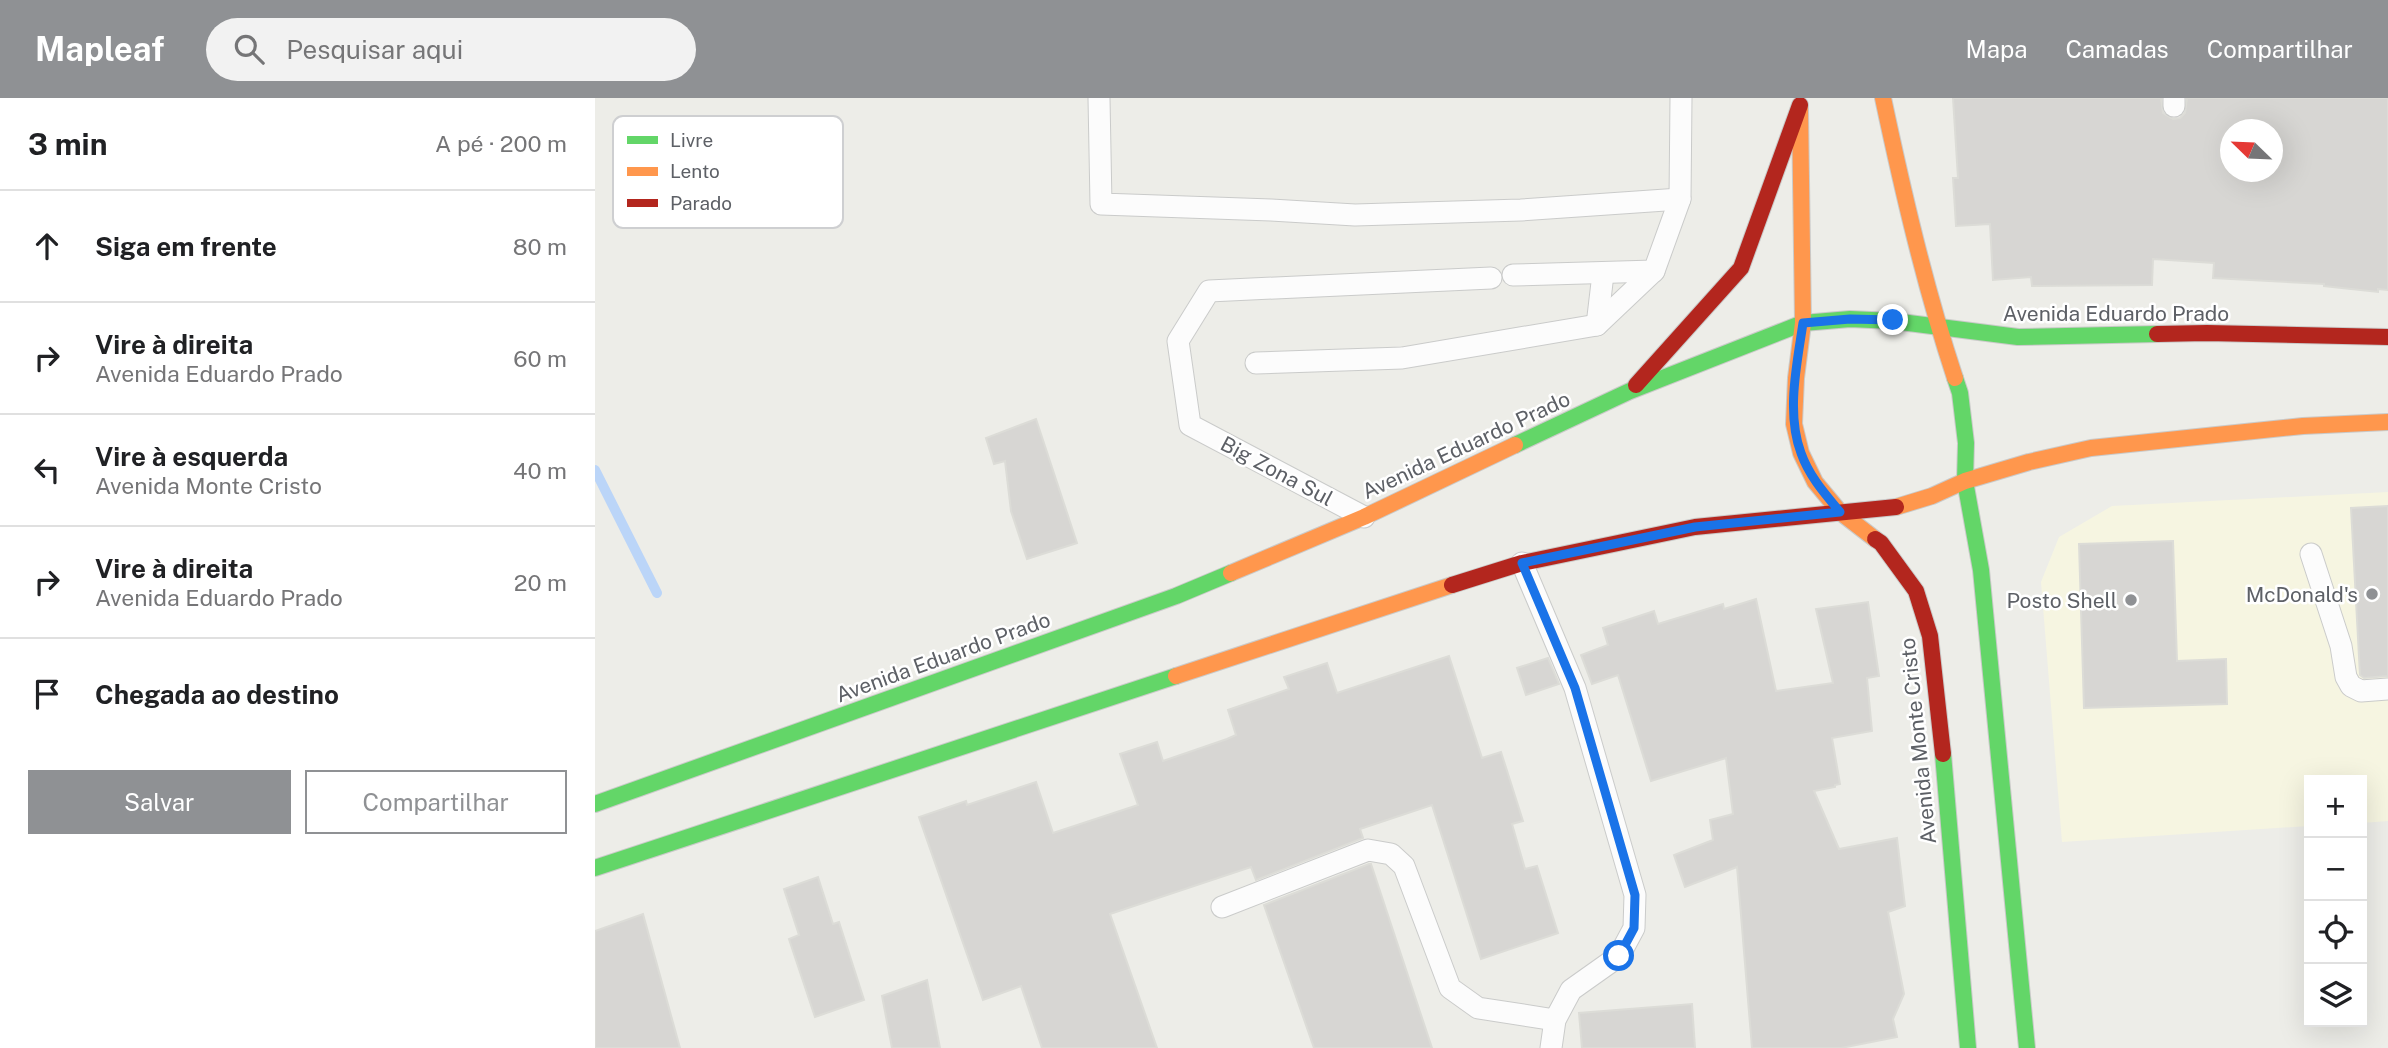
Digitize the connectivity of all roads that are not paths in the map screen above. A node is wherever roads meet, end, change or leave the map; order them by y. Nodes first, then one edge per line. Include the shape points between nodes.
1 (1099, 98) edge
2 (1681, 98) edge
3 (1883, 98) edge
4 (1800, 101) edge
5 (1680, 199) junction
6 (1654, 271) junction
7 (1603, 274) junction
8 (1513, 275) dead end
9 (1491, 278) dead end
10 (1803, 323) junction
11 (1597, 325) junction
12 (1938, 327) junction
13 (2388, 337) edge
14 (1256, 363) dead end
15 (1630, 391) junction
16 (2388, 422) edge
17 (1965, 481) junction
18 (1840, 512) junction
19 (1364, 517) junction
20 (2311, 554) dead end
21 (1522, 563) junction
22 (2388, 689) edge
23 (595, 804) edge
24 (595, 868) edge
25 (1221, 907) dead end
26 (1555, 1020) junction
27 (1551, 1048) edge
28 (1968, 1048) edge
29 (2027, 1048) edge

1 - 5 lane via 1101,204 1355,215 1533,210
2 - 5 lane
3 - 12 main road
4 - 10 main road, Avenida Monte Cristo
4 - 15 main road via 1741,268
5 - 6 lane
6 - 7 lane
6 - 11 lane
7 - 8 lane
7 - 11 lane
9 - 19 lane, Big Zona Sul via 1209,291 1178,341 1190,425
10 - 12 main road, Avenida Eduardo Prado via 1893,320
10 - 15 main road, Avenida Eduardo Prado
10 - 18 main road, Avenida Monte Cristo via 1794,424 1805,463
11 - 14 lane via 1402,358
12 - 13 main road, Avenida Eduardo Prado via 2018,337
12 - 17 main road via 1960,393
15 - 19 main road, Avenida Eduardo Prado
16 - 17 main road via 2091,448
17 - 18 main road via 1889,509
17 - 29 main road via 1981,570
18 - 21 main road via 1695,527
18 - 28 main road, Avenida Monte Cristo via 1881,543 1916,591 1930,636
19 - 23 main road, Avenida Eduardo Prado via 1176,596
20 - 22 lane via 2351,686 2361,691
21 - 24 main road
21 - 26 lane via 1575,688 1635,895 1634,928 1619,956 1571,990
25 - 26 lane via 1368,849 1391,854 1405,866 1450,988 1478,1008
26 - 27 lane

